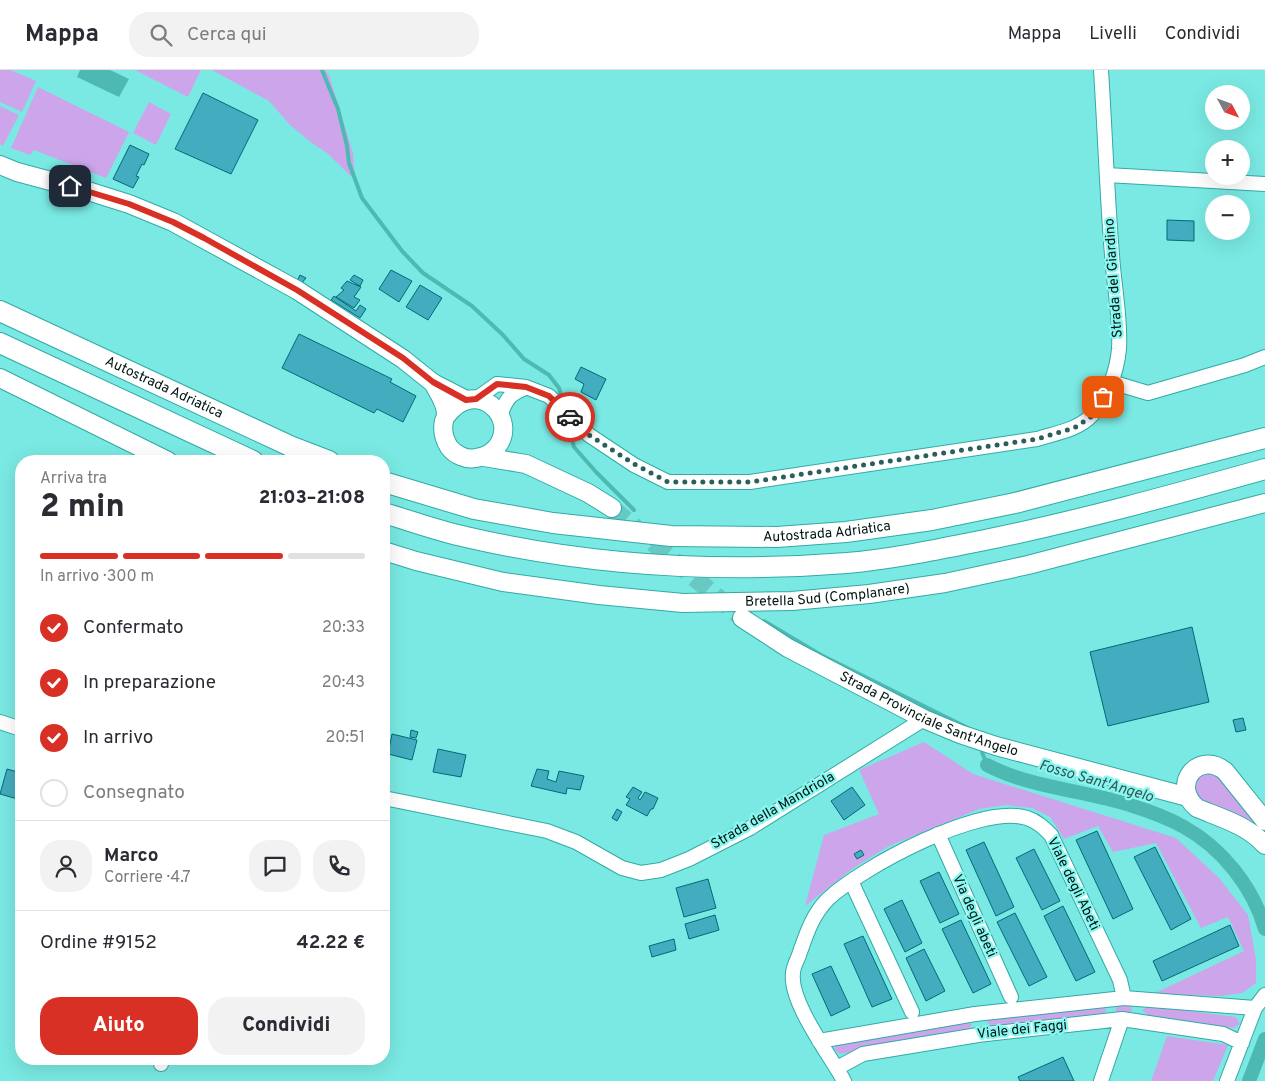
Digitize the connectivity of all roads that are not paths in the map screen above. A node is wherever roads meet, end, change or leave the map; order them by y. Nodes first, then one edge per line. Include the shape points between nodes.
1 (1101, 70) edge
2 (0, 165) edge
3 (1107, 175) junction
4 (1265, 184) edge
5 (0, 311) edge
6 (0, 343) edge
7 (1265, 357) edge
8 (0, 378) edge
9 (433, 382) junction
10 (1111, 382) junction
11 (526, 387) junction
12 (471, 399) junction
13 (446, 415) junction
14 (500, 415) junction
15 (502, 435) junction
16 (1265, 438) edge
17 (156, 455) edge
18 (240, 455) edge
19 (313, 455) edge
20 (484, 457) junction
21 (526, 464) junction
22 (1265, 470) edge
23 (390, 484) edge
24 (1265, 503) edge
25 (612, 508) tunnel mouth
26 (390, 515) edge
27 (390, 553) edge
28 (742, 618) tunnel mouth
29 (924, 719) junction
30 (0, 722) edge
31 (15, 727) edge
32 (1188, 778) junction
33 (1159, 789) junction
34 (1188, 797) junction
35 (390, 799) edge
36 (1265, 820) edge
37 (938, 834) junction
38 (1265, 845) edge
39 (851, 881) junction
40 (1265, 995) edge
41 (1011, 997) dead end
42 (1124, 998) junction
43 (1255, 1008) junction
44 (912, 1012) dead end
45 (1122, 1019) junction
46 (819, 1042) junction
47 (1242, 1043) junction
48 (837, 1068) junction
49 (844, 1081) edge
50 (1101, 1081) edge
51 (1228, 1081) edge

1 - 3 street, Strada del Giardino
2 - 9 main road via 129,204 173,222 297,290 403,358
3 - 4 street
3 - 10 street, Strada del Giardino via 1113,270 1119,308 1119,350
5 - 19 highway, Autostrada Adriatica
6 - 18 highway
7 - 10 street via 1148,393
8 - 17 main road
9 - 12 main road
9 - 13 main road via 442,398
10 - 11 street, Strada del Giardino via 1092,416 1074,428 1037,439 750,482 668,482 589,435 549,396
11 - 12 street, Strada del Giardino via 497,384
11 - 14 street via 513,393
12 - 13 main road via 458,402
12 - 14 main road via 486,402
13 - 20 main road via 443,432 450,448 466,458
14 - 15 main road
15 - 20 main road via 499,444
15 - 21 main road
16 - 23 highway, Autostrada Adriatica via 1025,501 932,520 846,532 777,537 671,536 553,523 474,509
20 - 21 main road
21 - 25 main road
22 - 26 highway via 1168,497 938,550 849,562 749,568 654,566 546,553 464,537
24 - 27 main road, Bretella Sud (Complanare) via 1028,565 945,583 792,601 683,603 599,596 503,582
28 - 29 main road, Strada Provinciale Sant'Angelo via 788,648
29 - 33 main road, Strada Provinciale Sant'Angelo via 996,746
29 - 35 street, Strada della Mandriola via 750,828 661,870 640,873 622,868 576,842 548,831
30 - 31 street
32 - 33 main road
32 - 34 main road
32 - 36 main road via 1191,772 1202,766 1220,767
33 - 34 main road, Strada Provinciale Sant'Angelo
34 - 38 main road via 1197,808 1242,826
37 - 39 street, Viale degli Abeti
37 - 41 street, Via degli abeti
37 - 42 street, Viale degli Abeti via 1008,815 1026,817 1040,824 1055,844 1120,980
39 - 44 street
39 - 46 street via 818,911 792,973 793,991
40 - 43 street
42 - 43 street, Viale dei Faggi
42 - 45 street via 1116,1005 1116,1013
42 - 46 street, Viale dei Faggi via 975,1014
43 - 47 street
45 - 47 street, Viale dei Faggi via 1223,1034
45 - 48 street, Viale dei Faggi via 978,1035 863,1054
45 - 50 street
46 - 48 street
47 - 51 street
48 - 49 street

